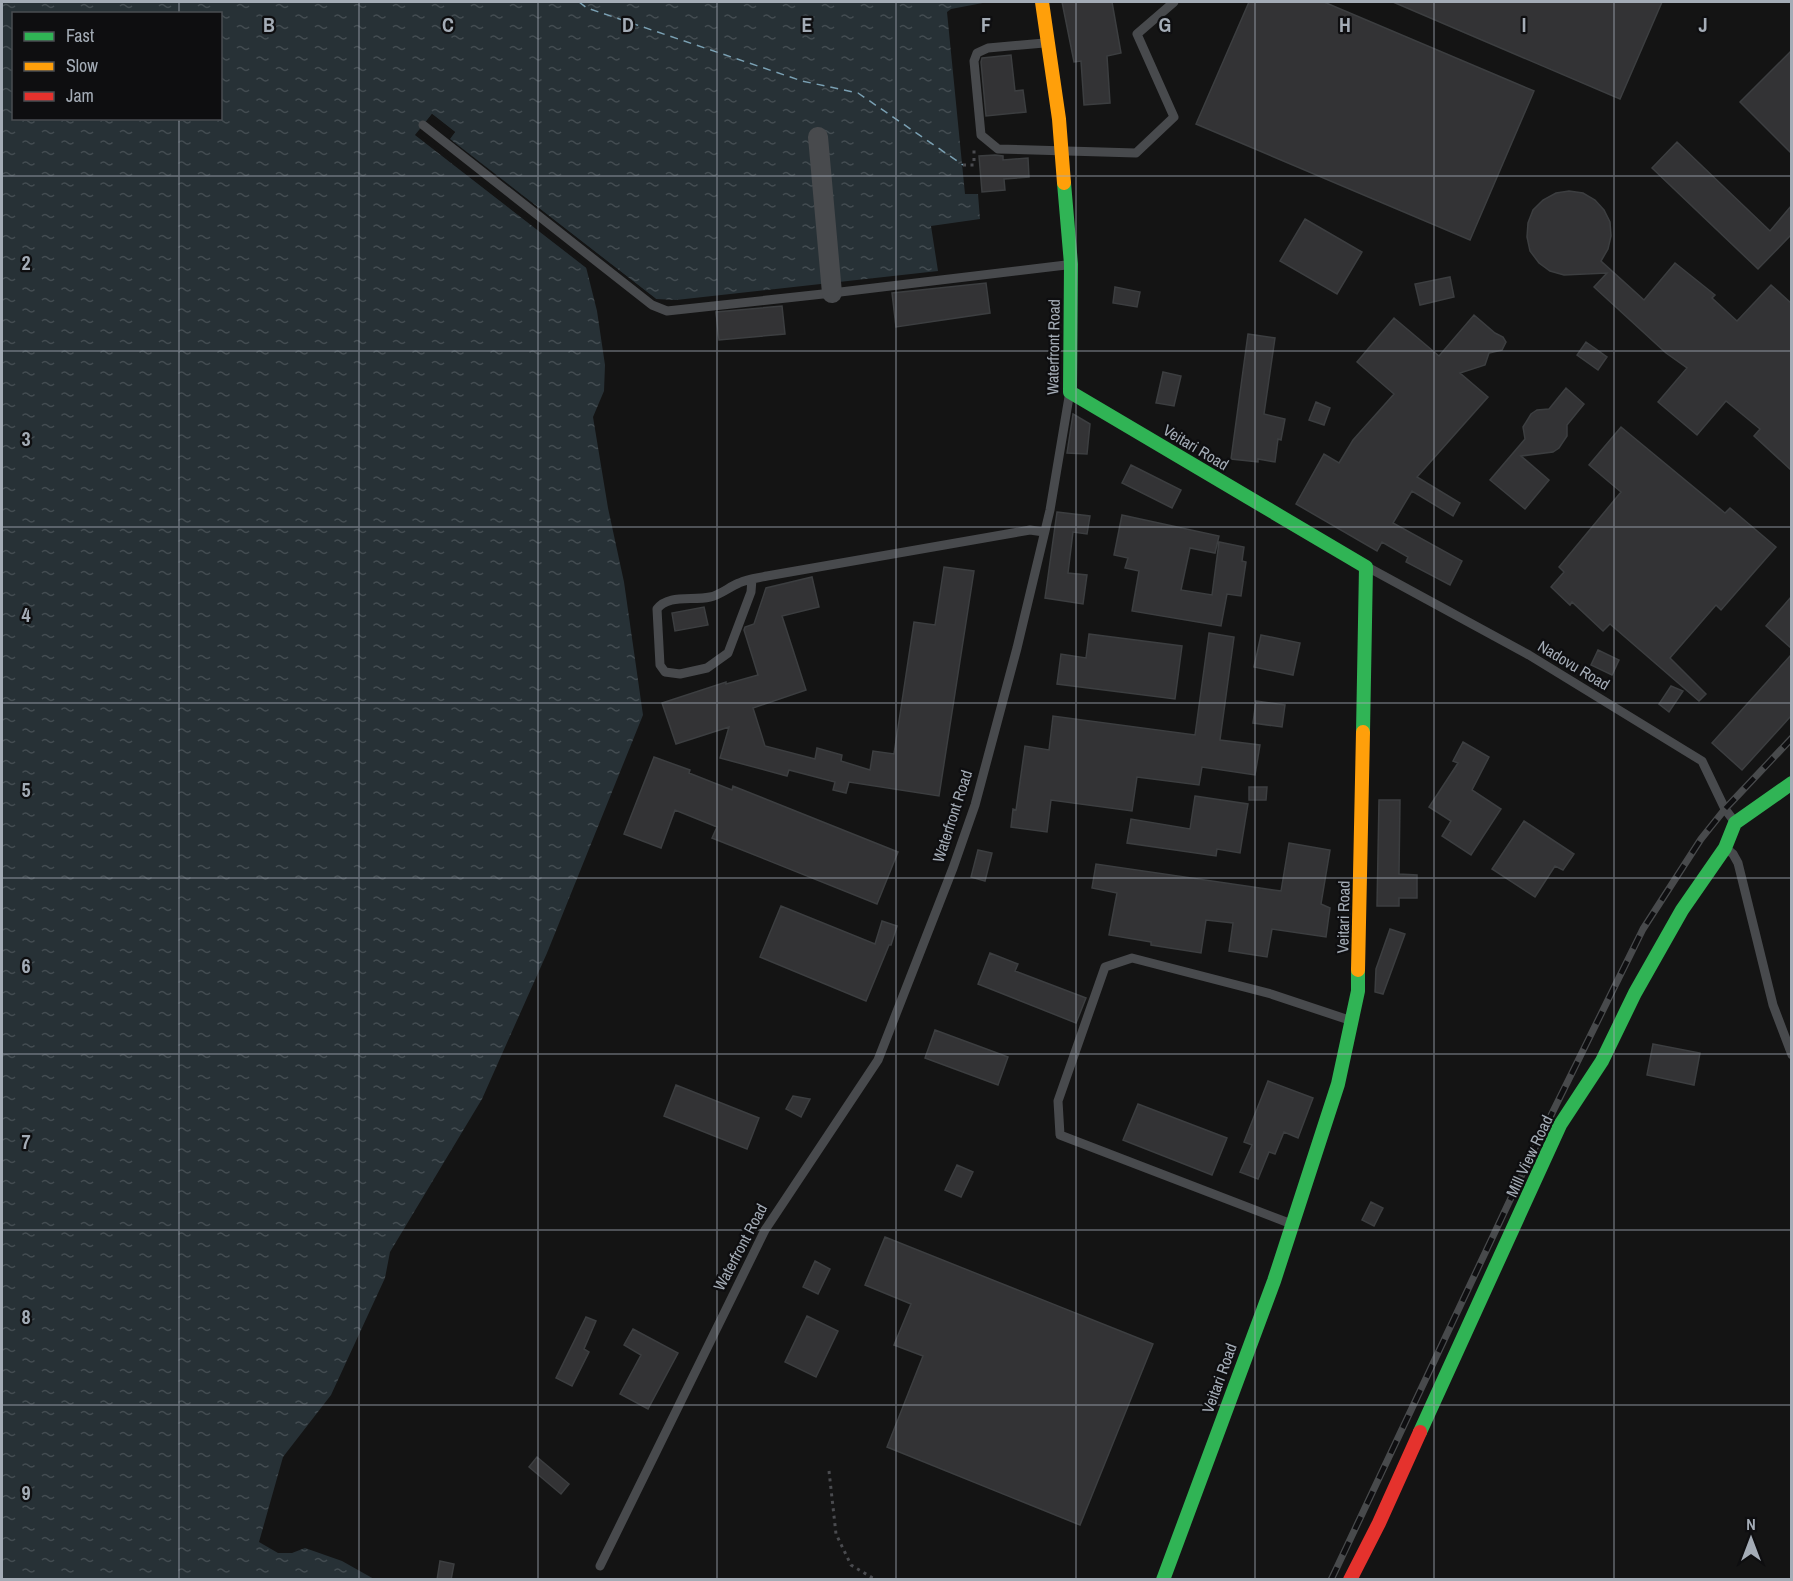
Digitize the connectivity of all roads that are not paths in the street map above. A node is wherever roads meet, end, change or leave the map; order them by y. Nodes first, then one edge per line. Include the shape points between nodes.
1 (1042, 2) edge
2 (1174, 2) edge
3 (1048, 43) junction
4 (423, 125) dead end
5 (818, 137) dead end
6 (1062, 150) junction
7 (1071, 264) junction
8 (832, 293) junction
9 (1070, 392) junction
10 (1044, 532) junction
11 (1366, 567) junction
12 (752, 579) junction
13 (1791, 783) edge
14 (1735, 823) junction
15 (1725, 848) junction
16 (1352, 1021) junction
17 (1791, 1055) edge
18 (1292, 1224) junction
19 (600, 1566) dead end
20 (1162, 1580) edge
21 (1350, 1580) edge

1 - 3 main road, Waterfront Road
2 - 6 lane via 1137,34 1174,117 1136,153
3 - 6 main road, Waterfront Road
3 - 6 lane via 988,48 976,53 981,135 998,149
4 - 8 lane via 659,309
5 - 8 street
6 - 7 main road, Waterfront Road
7 - 8 lane
7 - 9 main road, Waterfront Road
9 - 10 lane, Waterfront Road
9 - 11 main road, Veitari Road
10 - 12 lane via 1030,530 973,539
10 - 19 lane, Waterfront Road via 975,805 878,1060 765,1230
11 - 14 lane, Nadovu Road via 1528,655 1702,761
11 - 16 main road, Veitari Road via 1358,991
12 - 12 lane via 751,592 728,653 707,668 680,674 665,672 660,664 657,609 662,603 712,597
13 - 14 main road
14 - 15 main road, Mill View Road
15 - 17 lane via 1738,863 1773,1005
15 - 21 main road, Mill View Road via 1682,910 1602,1061 1560,1125
16 - 18 main road, Veitari Road via 1338,1084
16 - 18 lane via 1271,994 1132,958 1106,967 1058,1101 1060,1135
18 - 20 main road, Veitari Road

